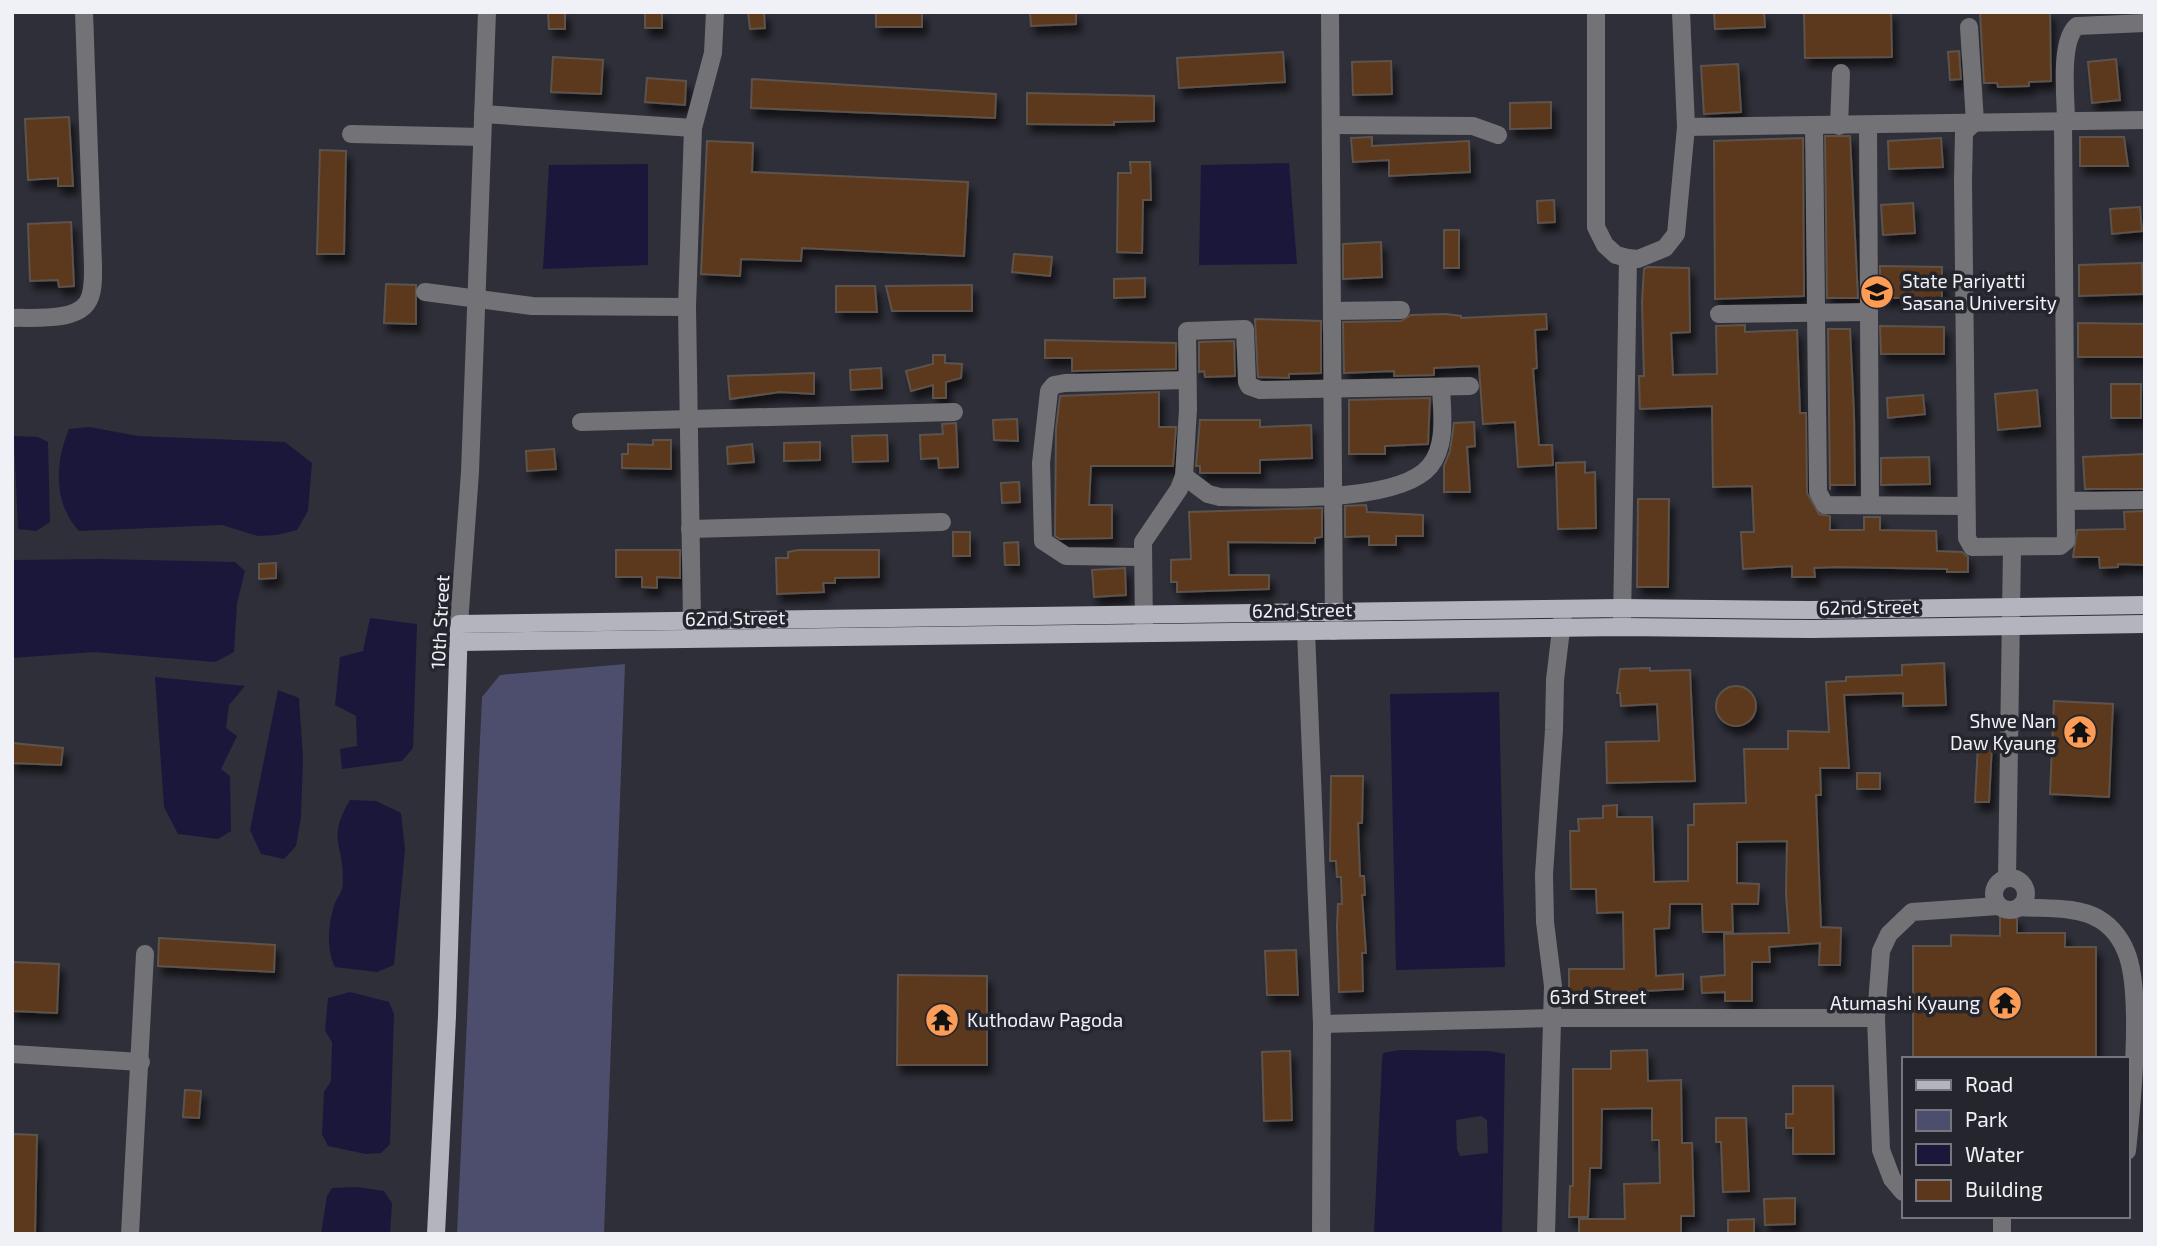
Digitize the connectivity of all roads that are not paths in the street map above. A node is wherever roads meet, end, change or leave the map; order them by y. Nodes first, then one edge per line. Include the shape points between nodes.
1 (84, 12) edge
2 (487, 12) edge
3 (715, 12) edge
4 (1331, 12) edge
5 (1596, 12) edge
6 (1681, 12) edge
7 (2145, 23) edge
8 (1969, 27) dead end
9 (1841, 73) dead end
10 (483, 114) junction
11 (2064, 120) junction
12 (2145, 120) edge
13 (1975, 122) junction
14 (1332, 125) junction
15 (1814, 126) junction
16 (1839, 126) junction
17 (1868, 126) junction
18 (1686, 127) junction
19 (693, 128) junction
20 (351, 134) dead end
21 (1498, 135) dead end
22 (482, 137) junction
23 (1628, 258) junction
24 (425, 292) dead end
25 (477, 300) junction
26 (687, 307) junction
27 (1401, 310) dead end
28 (1332, 312) junction
29 (1818, 313) junction
30 (1869, 313) junction
31 (1719, 314) dead end
32 (12, 318) edge
33 (1187, 380) junction
34 (1470, 386) dead end
35 (1441, 387) junction
36 (1331, 389) junction
37 (954, 412) dead end
38 (689, 421) junction
39 (581, 422) dead end
40 (1184, 476) junction
41 (1332, 497) junction
42 (2145, 500) edge
43 (2066, 501) junction
44 (1870, 505) junction
45 (1966, 506) junction
46 (942, 522) dead end
47 (691, 529) junction
48 (2012, 548) junction
49 (1141, 556) junction
50 (2145, 605) edge
51 (2012, 606) junction
52 (1622, 608) junction
53 (1563, 610) junction
54 (1334, 612) junction
55 (1143, 614) junction
56 (948, 619) junction
57 (614, 621) junction
58 (692, 621) junction
59 (459, 624) junction
60 (2145, 624) edge
61 (2011, 625) junction
62 (1622, 627) junction
63 (1563, 628) junction
64 (1306, 631) junction
65 (1334, 631) junction
66 (1144, 633) junction
67 (948, 638) junction
68 (614, 640) junction
69 (459, 642) junction
70 (2007, 878) junction
71 (1998, 906) junction
72 (2020, 907) junction
73 (145, 954) dead end
74 (1553, 1018) junction
75 (1876, 1018) junction
76 (1322, 1024) junction
77 (2139, 1028) edge
78 (12, 1054) edge
79 (141, 1062) junction
80 (2129, 1130) edge
81 (1902, 1191) edge
82 (130, 1234) edge
83 (436, 1234) edge
84 (1321, 1234) edge
85 (1546, 1234) edge

1 - 32 street via 91,294 80,310 71,313
2 - 10 street, 10th Street
3 - 19 street via 713,53
4 - 14 street
5 - 23 street via 1596,227 1605,246
6 - 18 street
7 - 11 street via 2077,26 2072,30 2066,50
8 - 13 street
9 - 16 street
10 - 19 street
10 - 22 street, 10th Street
11 - 12 street
11 - 13 street
11 - 43 street
13 - 17 street
13 - 45 street via 1964,132 1963,158
14 - 21 street via 1473,126
14 - 28 street
15 - 16 street
15 - 18 street
15 - 29 street
16 - 17 street
17 - 30 street
18 - 23 street via 1676,234 1665,248 1638,259
19 - 26 street
20 - 22 street
22 - 25 street, 10th Street
23 - 52 street
24 - 25 street
25 - 26 street via 532,306
25 - 59 street, 10th Street
26 - 38 street
27 - 28 street
28 - 36 street
29 - 30 street
29 - 31 street
29 - 44 street via 1819,497 1825,505
30 - 44 street
33 - 36 street via 1187,331 1242,329 1246,330 1249,386 1260,390
33 - 40 street
33 - 49 street via 1065,383 1049,391 1041,463 1044,541 1066,556
34 - 35 street
35 - 36 street
35 - 41 street via 1440,445 1430,466 1418,476 1377,490
36 - 41 street
37 - 38 street
38 - 39 street
38 - 47 street
40 - 41 street via 1220,497
40 - 49 street via 1148,532
41 - 54 street
42 - 43 street
43 - 48 street via 2064,544
44 - 45 street
45 - 48 street via 1969,545
46 - 47 street
47 - 58 street
48 - 51 street
49 - 55 street
50 - 51 main road, 62nd Street
51 - 52 main road, 62nd Street
51 - 61 street
52 - 53 main road, 62nd Street
52 - 62 street
53 - 54 main road, 62nd Street
53 - 63 street
54 - 55 main road, 62nd Street
54 - 65 street
55 - 56 main road, 62nd Street
55 - 66 street
56 - 58 main road, 62nd Street
56 - 67 main road
57 - 58 main road, 62nd Street
57 - 59 main road, 62nd Street
57 - 68 main road
59 - 69 main road, 10th Street
60 - 61 main road, 62nd Street
61 - 62 main road, 62nd Street
61 - 70 street
62 - 63 main road, 62nd Street
63 - 65 main road, 62nd Street
63 - 74 street via 1555,680 1544,874
64 - 65 main road, 62nd Street
64 - 66 main road, 62nd Street
64 - 76 street
66 - 67 main road, 62nd Street
67 - 68 main road, 62nd Street
68 - 69 main road, 62nd Street
69 - 83 main road, 10th Street
70 - 71 street via 1995,887
70 - 72 street via 2015,878 2025,889
71 - 72 street
71 - 75 street via 1912,912 1899,922 1881,951
72 - 77 street via 2090,914 2112,929 2128,957
73 - 79 street
74 - 75 street, 63rd Street
74 - 76 street, 63rd Street
74 - 85 street
75 - 81 street via 1881,1150
76 - 84 street
77 - 80 street
78 - 79 street
79 - 82 street

